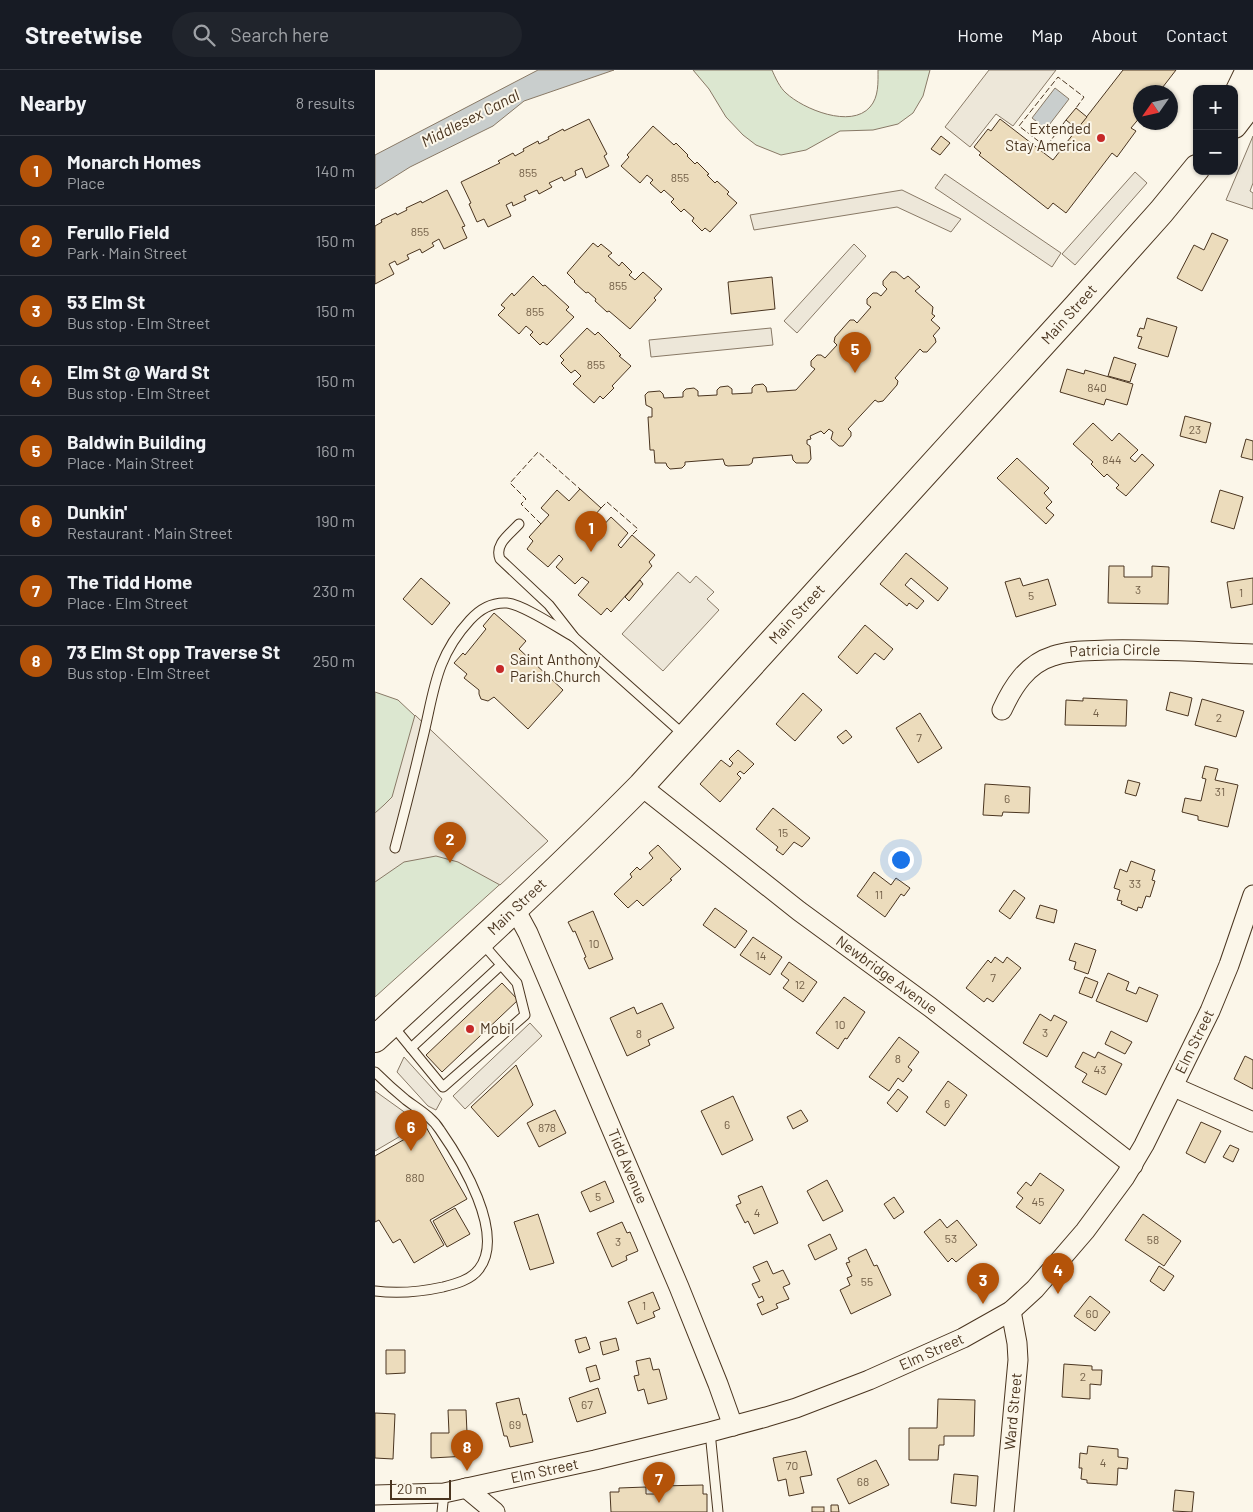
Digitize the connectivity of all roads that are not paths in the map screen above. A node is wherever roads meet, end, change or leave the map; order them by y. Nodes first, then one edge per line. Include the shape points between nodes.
1 (1249, 70) edge
2 (1238, 93) edge
3 (1253, 100) edge
4 (1238, 120) edge
5 (1193, 173) edge
6 (519, 524) dead end
7 (574, 637) junction
8 (1253, 654) edge
9 (1003, 710) dead end
10 (687, 736) junction
11 (641, 786) junction
12 (395, 848) dead end
13 (1253, 895) edge
14 (515, 909) junction
15 (480, 942) junction
16 (501, 965) junction
17 (383, 1031) edge
18 (411, 1048) junction
19 (375, 1072) edge
20 (1174, 1087) junction
21 (1253, 1122) edge
22 (1133, 1165) junction
23 (375, 1291) edge
24 (1011, 1311) junction
25 (733, 1426) junction
26 (710, 1432) junction
27 (467, 1488) junction
28 (444, 1493) junction
29 (375, 1495) edge
30 (442, 1512) edge
31 (495, 1512) edge
32 (718, 1512) edge
33 (1004, 1512) edge

1 - 2 main road
3 - 4 main road
5 - 10 main road, Main Street via 1077,306
6 - 7 lane via 500,545 499,557 549,606
7 - 10 lane
7 - 12 lane via 509,603 483,609 458,634 445,654 432,690 426,727
8 - 9 street, Patricia Circle via 1123,650 1063,653 1027,672 1011,692
10 - 11 main road, Main Street
11 - 14 main road, Main Street
11 - 22 street, Newbridge Avenue
13 - 20 street, Elm Street via 1210,1011
14 - 15 main road, Main Street
14 - 25 street, Tidd Avenue via 622,1150
15 - 16 lane
15 - 17 main road, Main Street
16 - 18 lane
16 - 18 lane via 517,983 525,1015 443,1087
17 - 18 lane
19 - 23 lane via 440,1129 483,1209 487,1242 482,1264 465,1280 417,1292
20 - 21 street
20 - 22 street, Elm Street
22 - 24 street, Elm Street via 1069,1251
24 - 25 street, Elm Street via 963,1338 869,1380 797,1408
24 - 33 street, Ward Street via 1018,1360
25 - 26 street, Elm Street
26 - 27 street, Elm Street
26 - 32 lane
27 - 28 street, Elm Street
27 - 31 street
28 - 29 street, Elm Street
28 - 30 lane

